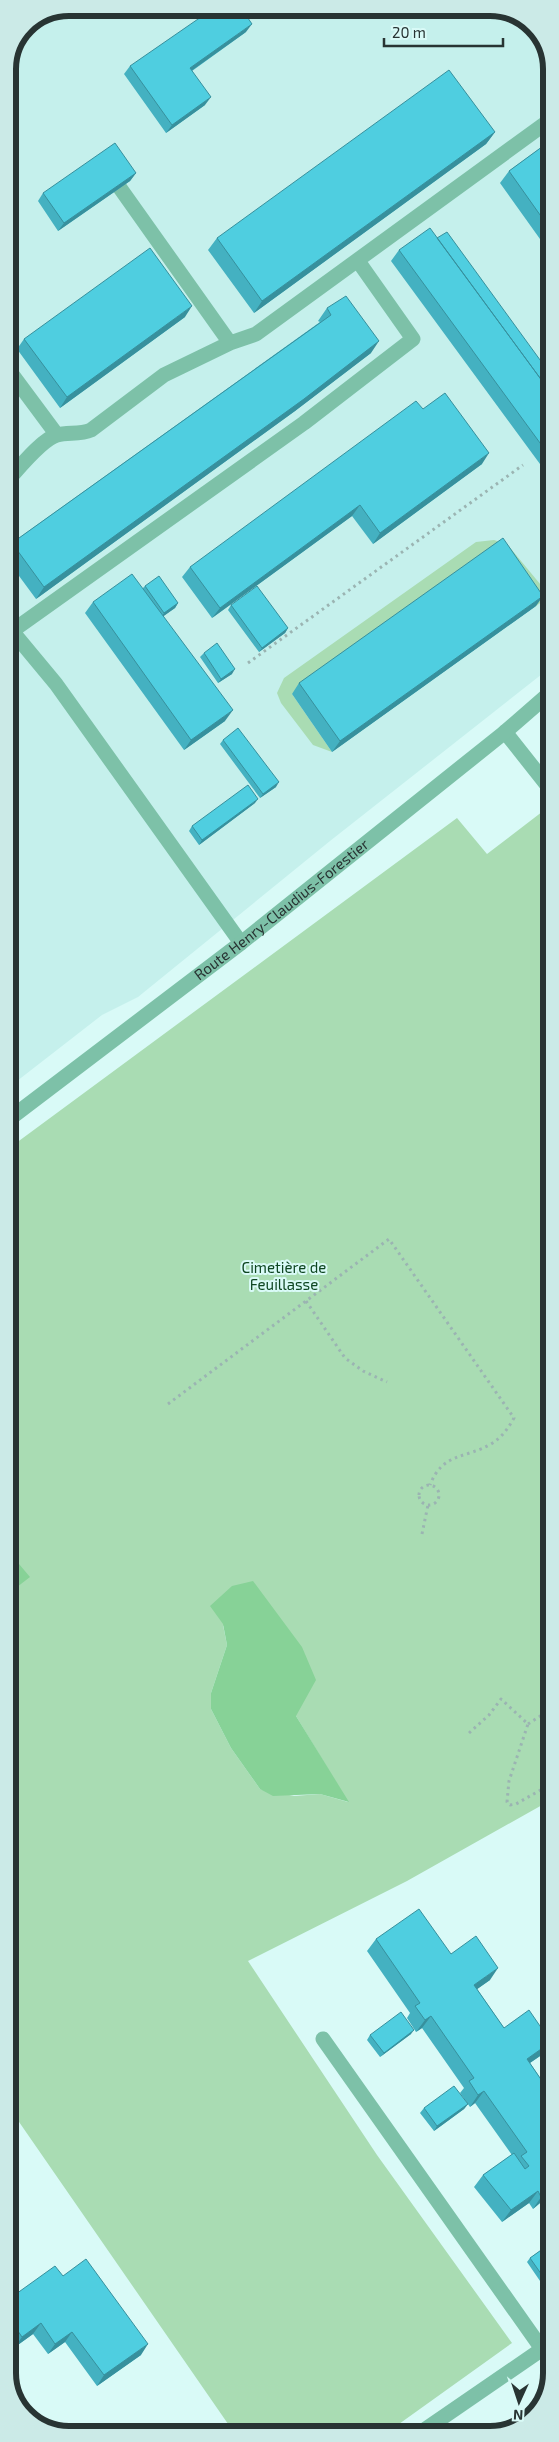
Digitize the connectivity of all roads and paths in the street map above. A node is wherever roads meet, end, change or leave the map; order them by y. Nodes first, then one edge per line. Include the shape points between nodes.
1 (543, 125) edge
2 (120, 188) edge
3 (358, 261) junction
4 (230, 343) junction
5 (16, 380) edge
6 (57, 435) junction
7 (523, 465) dead end
8 (16, 472) edge
9 (16, 629) edge
10 (16, 640) edge
11 (248, 663) dead end
12 (543, 699) edge
13 (505, 732) junction
14 (543, 780) edge
15 (241, 944) junction
16 (16, 1114) edge
17 (306, 1301) junction
18 (386, 1382) dead end
19 (168, 1404) dead end
20 (430, 1485) junction
21 (428, 1505) junction
22 (422, 1534) dead end
23 (543, 1714) edge
24 (528, 1724) junction
25 (469, 1733) dead end
26 (543, 1789) edge
27 (323, 2039) dead end
28 (543, 2341) edge
29 (543, 2349) edge
30 (432, 2426) edge

1 - 3 street
2 - 4 street
3 - 4 street via 256,334
3 - 9 street via 413,339 304,423
4 - 6 street via 164,375 91,430
5 - 6 street
6 - 8 street via 46,441
7 - 11 path
10 - 15 street via 56,684
12 - 13 street, Route Henry-Claudius-Forestier
13 - 14 street
13 - 15 street, Route Henry-Claudius-Forestier
15 - 16 street, Route Henry-Claudius-Forestier
17 - 18 path via 345,1358
17 - 19 path
17 - 20 path via 388,1239 514,1418 499,1439 490,1445 445,1462 438,1468
20 - 21 path via 436,1488 438,1498
20 - 21 path via 419,1492 421,1502
21 - 22 path
23 - 24 path
24 - 25 path via 501,1699
24 - 26 path via 509,1781 507,1802 516,1804
27 - 28 street
29 - 30 street

